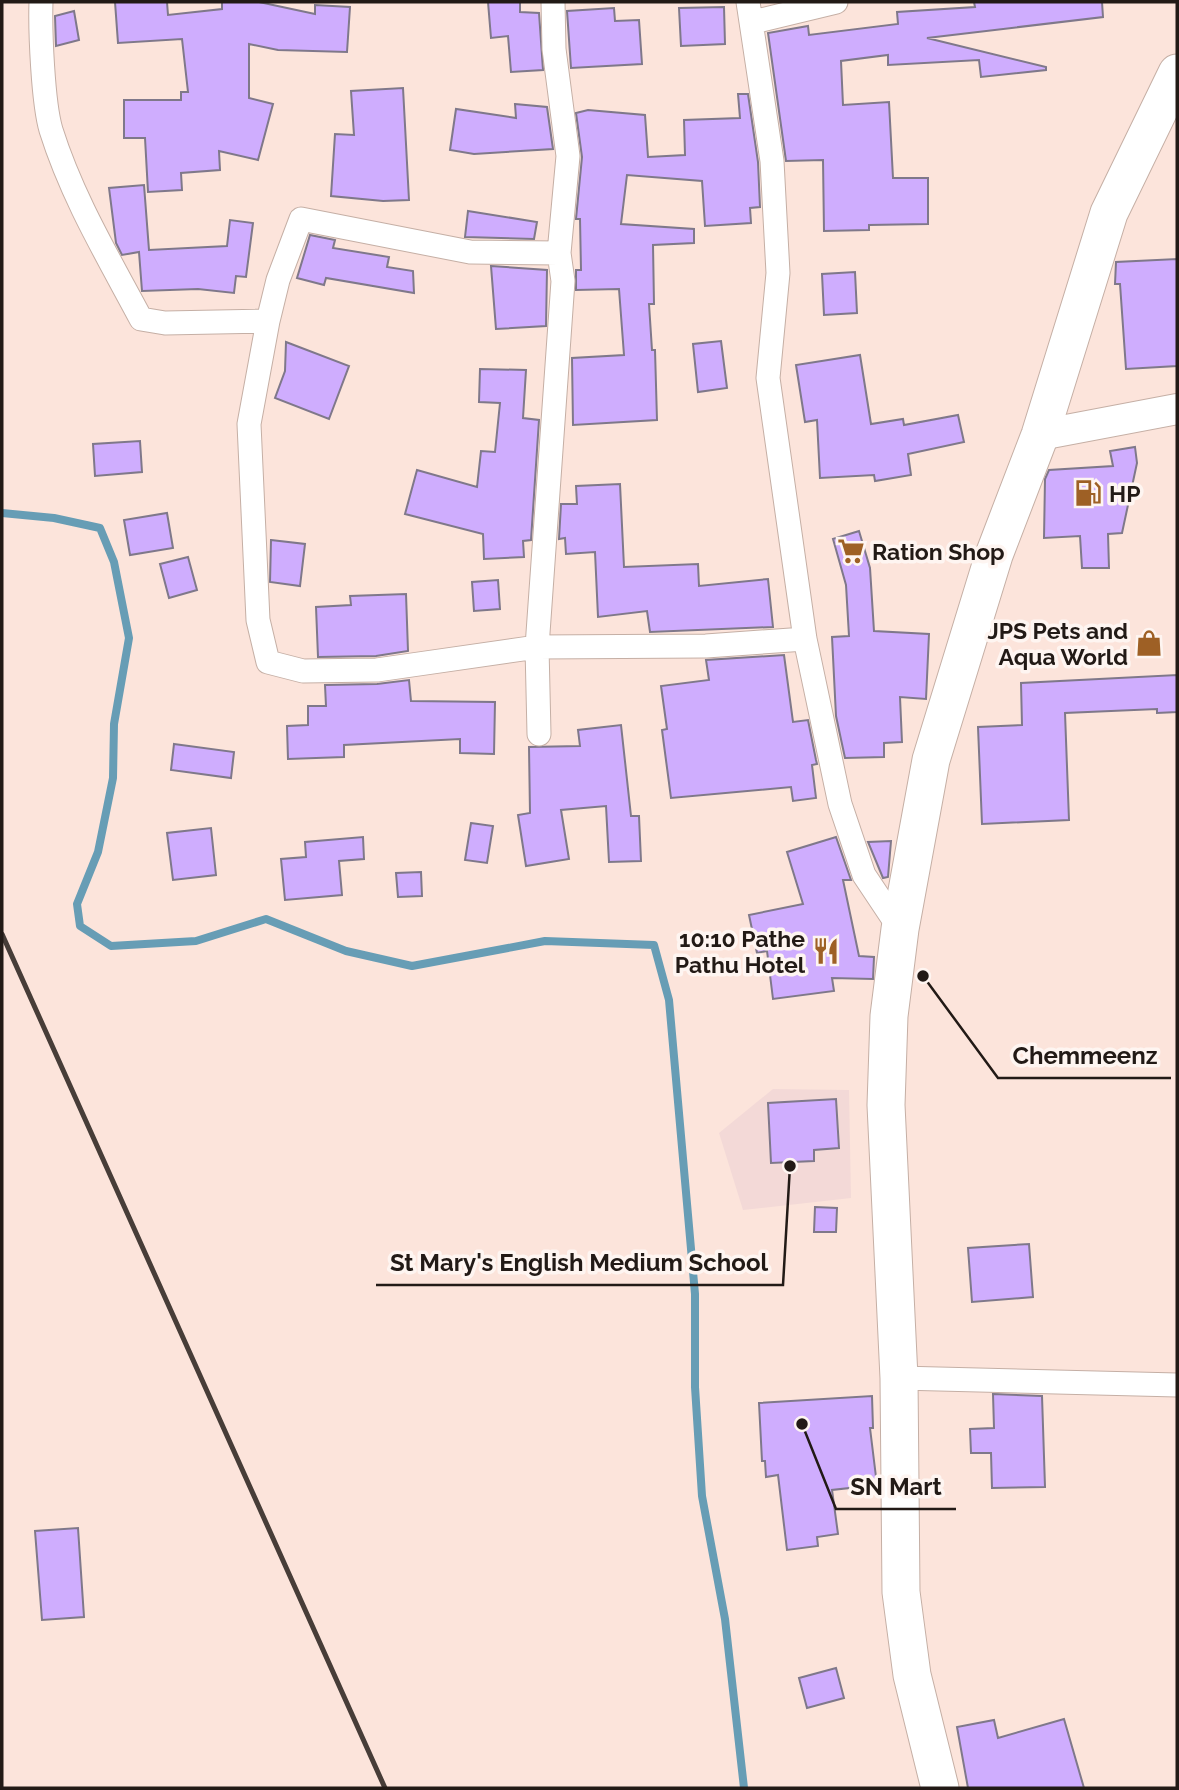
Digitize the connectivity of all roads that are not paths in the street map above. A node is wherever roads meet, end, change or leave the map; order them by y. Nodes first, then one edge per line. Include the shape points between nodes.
1 (41, 2) edge
2 (553, 2) edge
3 (836, 2) edge
4 (750, 12) edge
5 (1177, 73) edge
6 (559, 253) junction
7 (268, 321) junction
8 (1177, 410) edge
9 (1040, 435) junction
10 (805, 639) junction
11 (537, 647) junction
12 (539, 734) dead end
13 (900, 929) junction
14 (899, 1378) junction
15 (1177, 1385) edge
16 (940, 1788) edge

1 - 7 street via 50,128 89,224 141,318 166,323
2 - 6 street via 568,156
3 - 4 street
4 - 10 street via 772,161 778,273 768,379
5 - 9 main road via 1109,214
6 - 7 street via 470,252 301,219
6 - 11 street via 563,281
7 - 11 street via 248,424 258,620 268,662 303,671 377,670
8 - 9 street
9 - 13 main road via 994,555 931,760
10 - 11 street via 706,646
10 - 13 street via 840,804 864,875
11 - 12 street
13 - 14 main road via 889,1016 887,1105
14 - 15 street
14 - 16 main road via 901,1592 912,1675

